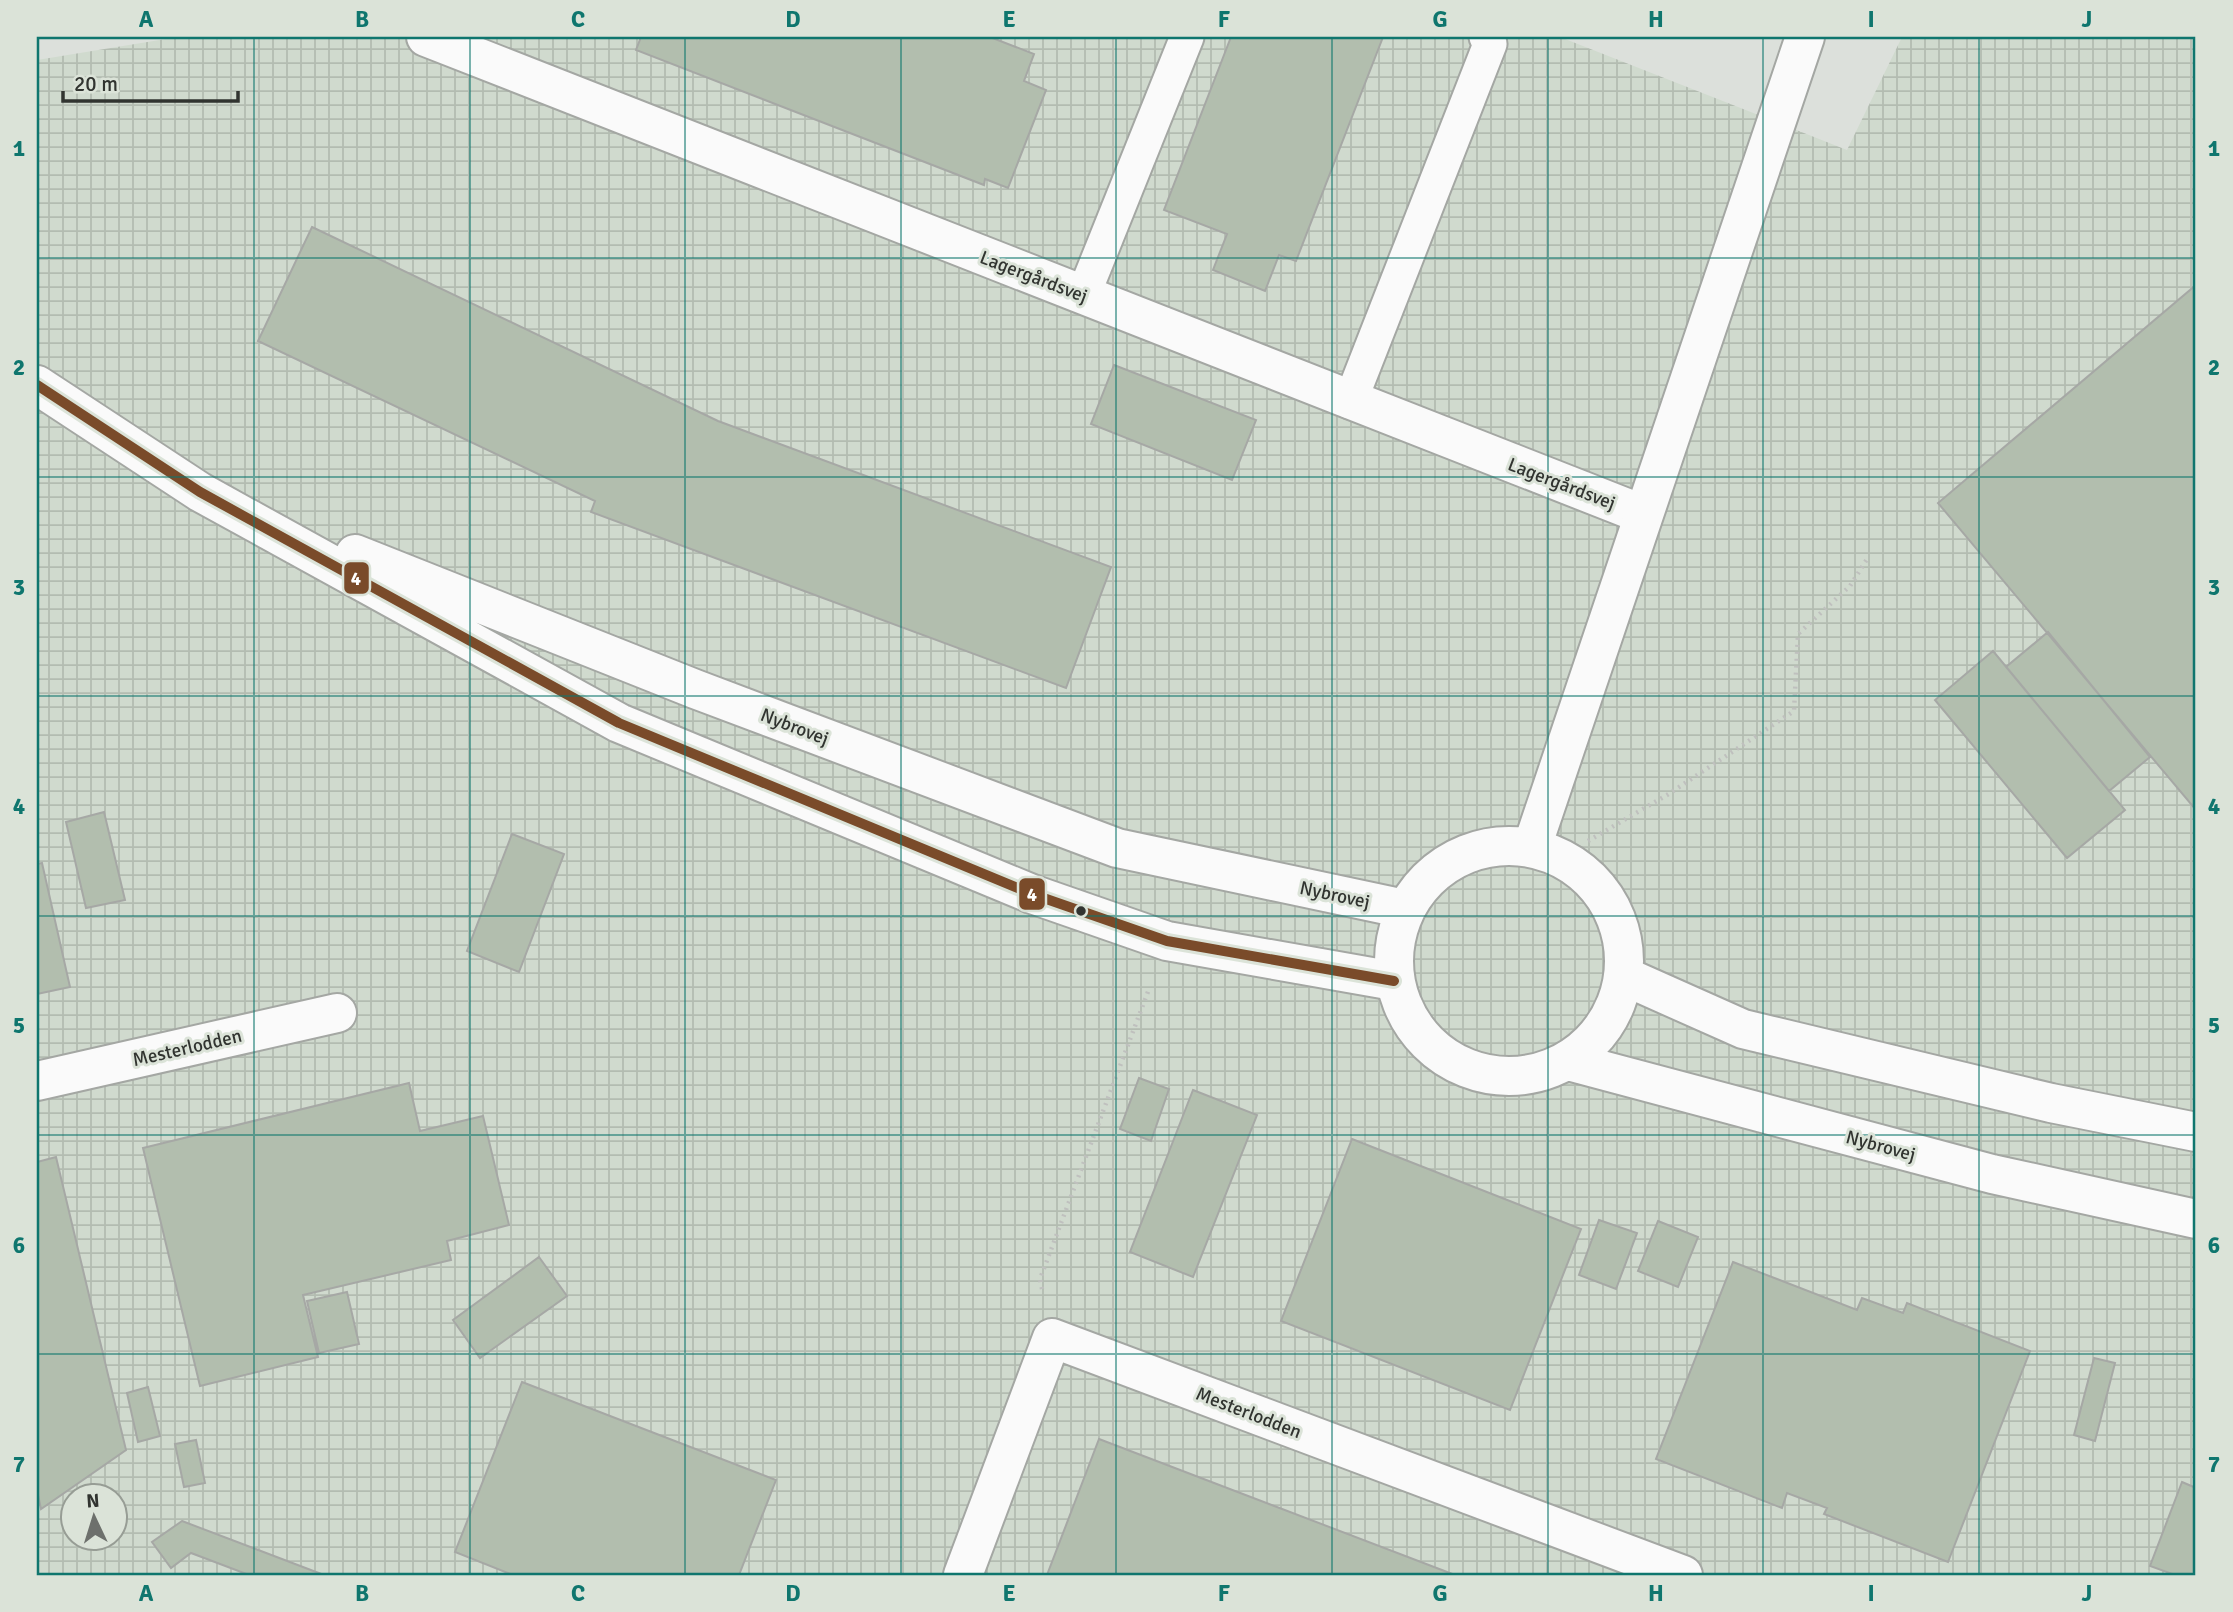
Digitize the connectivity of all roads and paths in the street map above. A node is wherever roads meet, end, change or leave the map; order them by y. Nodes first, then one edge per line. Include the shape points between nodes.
1 (426, 37) edge
2 (1187, 37) edge
3 (1805, 37) edge
4 (1488, 40) edge
5 (1083, 296) junction
6 (37, 385) edge
7 (1350, 402) junction
8 (200, 492) junction
9 (1642, 514) junction
10 (1869, 556) dead end
11 (1546, 852) junction
12 (1405, 909) junction
13 (1167, 941) junction
14 (1624, 976) junction
15 (1394, 981) junction
16 (337, 1013) dead end
17 (1568, 1060) junction
18 (37, 1081) edge
19 (2196, 1132) edge
20 (2196, 1219) edge
21 (1052, 1338) junction
22 (963, 1575) edge
23 (1683, 1575) edge

1 - 5 street, Lagergårdsvej
2 - 5 lane
3 - 9 street, Lagergårdsvej
4 - 7 lane
5 - 7 street, Lagergårdsvej
6 - 8 street, Nybrovej
7 - 9 street, Lagergårdsvej
8 - 12 street, Nybrovej via 695,689 1117,848
8 - 13 street, Nybrovej via 619,723 1032,894
9 - 11 street, Lagergårdsvej
10 - 11 path via 1850,586 1798,634 1794,711 1667,795
11 - 12 street via 1494,846 1458,856 1427,878
11 - 14 street via 1583,872 1603,894 1624,947
12 - 15 street via 1394,944
13 - 15 street, Nybrovej
13 - 21 path via 1040,1279
14 - 17 street via 1614,1009 1594,1038
14 - 19 street via 1742,1029 2051,1103
15 - 17 street via 1406,1015 1429,1045 1460,1066 1496,1075 1533,1074
16 - 18 street, Mesterlodden
17 - 20 street, Nybrovej via 1992,1174
21 - 22 street
21 - 23 street, Mesterlodden

